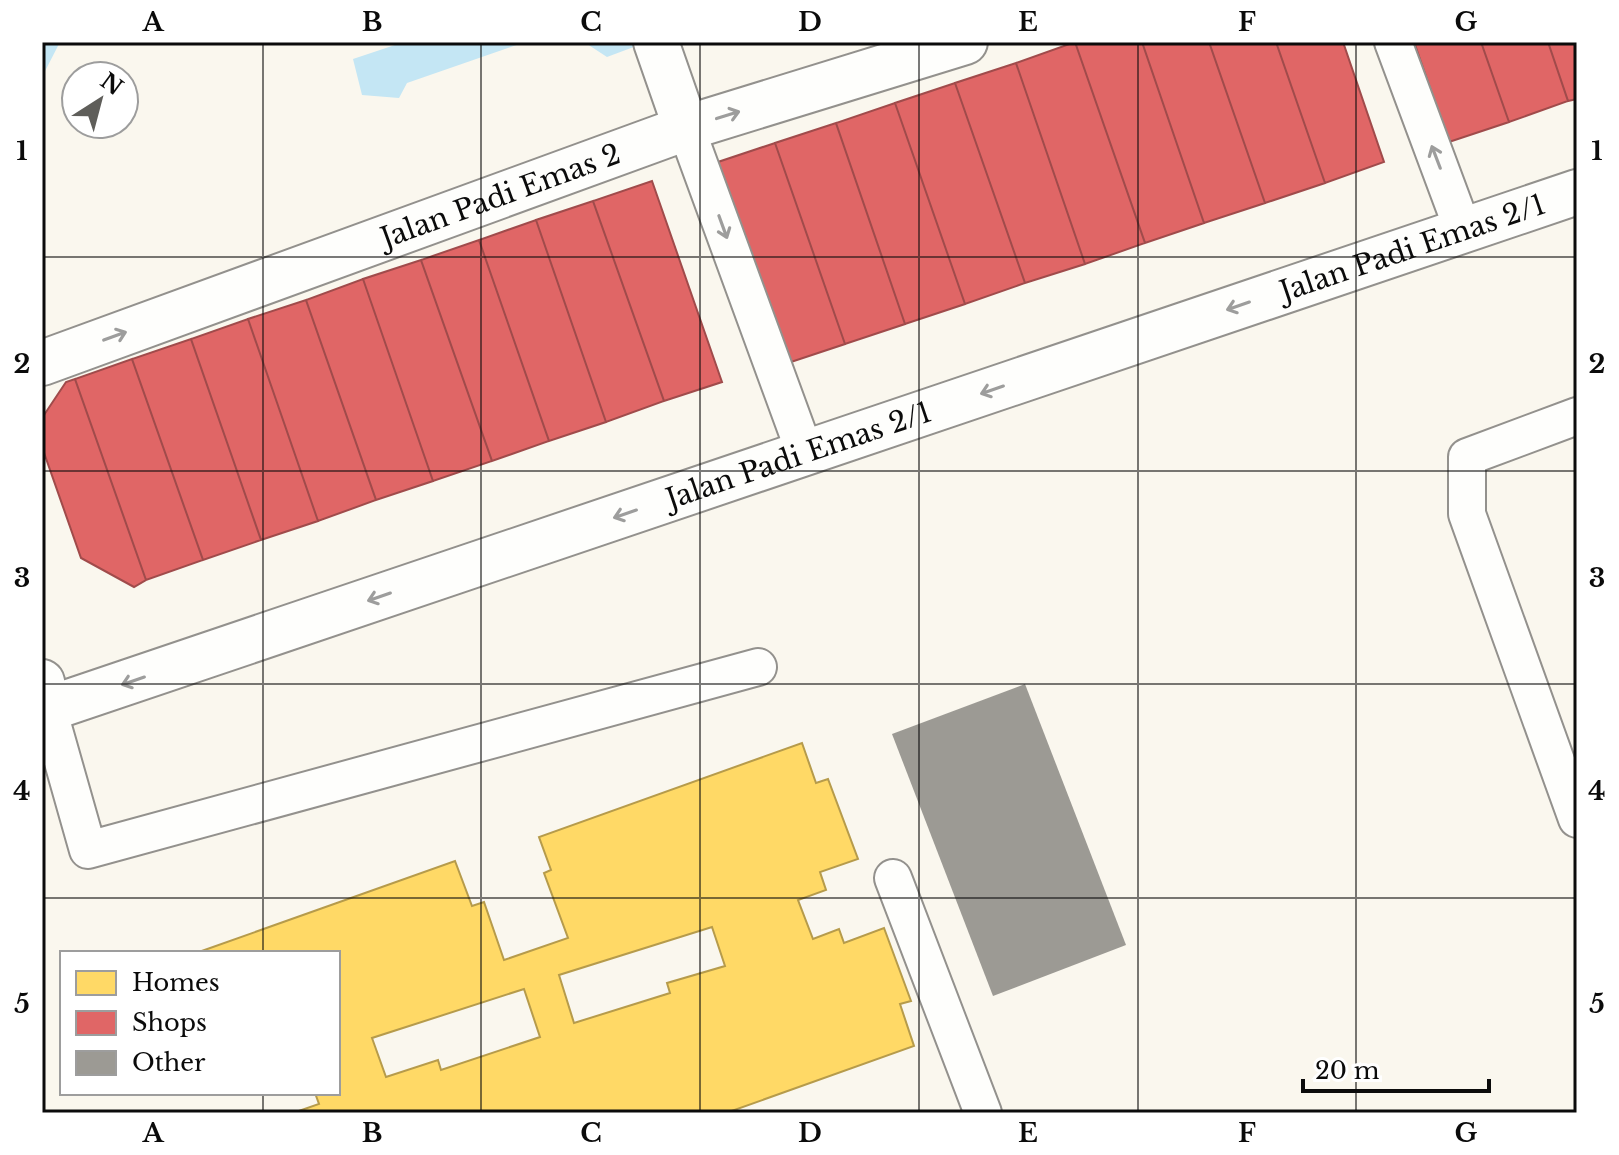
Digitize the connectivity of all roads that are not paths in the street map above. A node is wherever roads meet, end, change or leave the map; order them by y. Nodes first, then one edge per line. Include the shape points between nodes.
1 (656, 42) edge
2 (965, 42) edge
3 (1393, 42) edge
4 (686, 128) junction
5 (1577, 192) edge
6 (1463, 230) junction
7 (42, 363) edge
8 (1577, 416) edge
9 (805, 453) junction
10 (758, 667) dead end
11 (45, 696) edge
12 (1577, 819) edge
13 (893, 878) dead end
14 (983, 1113) edge

1 - 4 street
4 -> 2 street, Jalan Padi Emas 2
6 -> 3 lane
7 -> 4 street, Jalan Padi Emas 2
4 -> 9 lane
5 - 6 street, Jalan Padi Emas 2/1
6 -> 9 street, Jalan Padi Emas 2/1
8 - 12 lane via 1467,457 1467,514
9 -> 11 street, Jalan Padi Emas 2/1
10 - 11 lane via 88,850
13 - 14 lane

